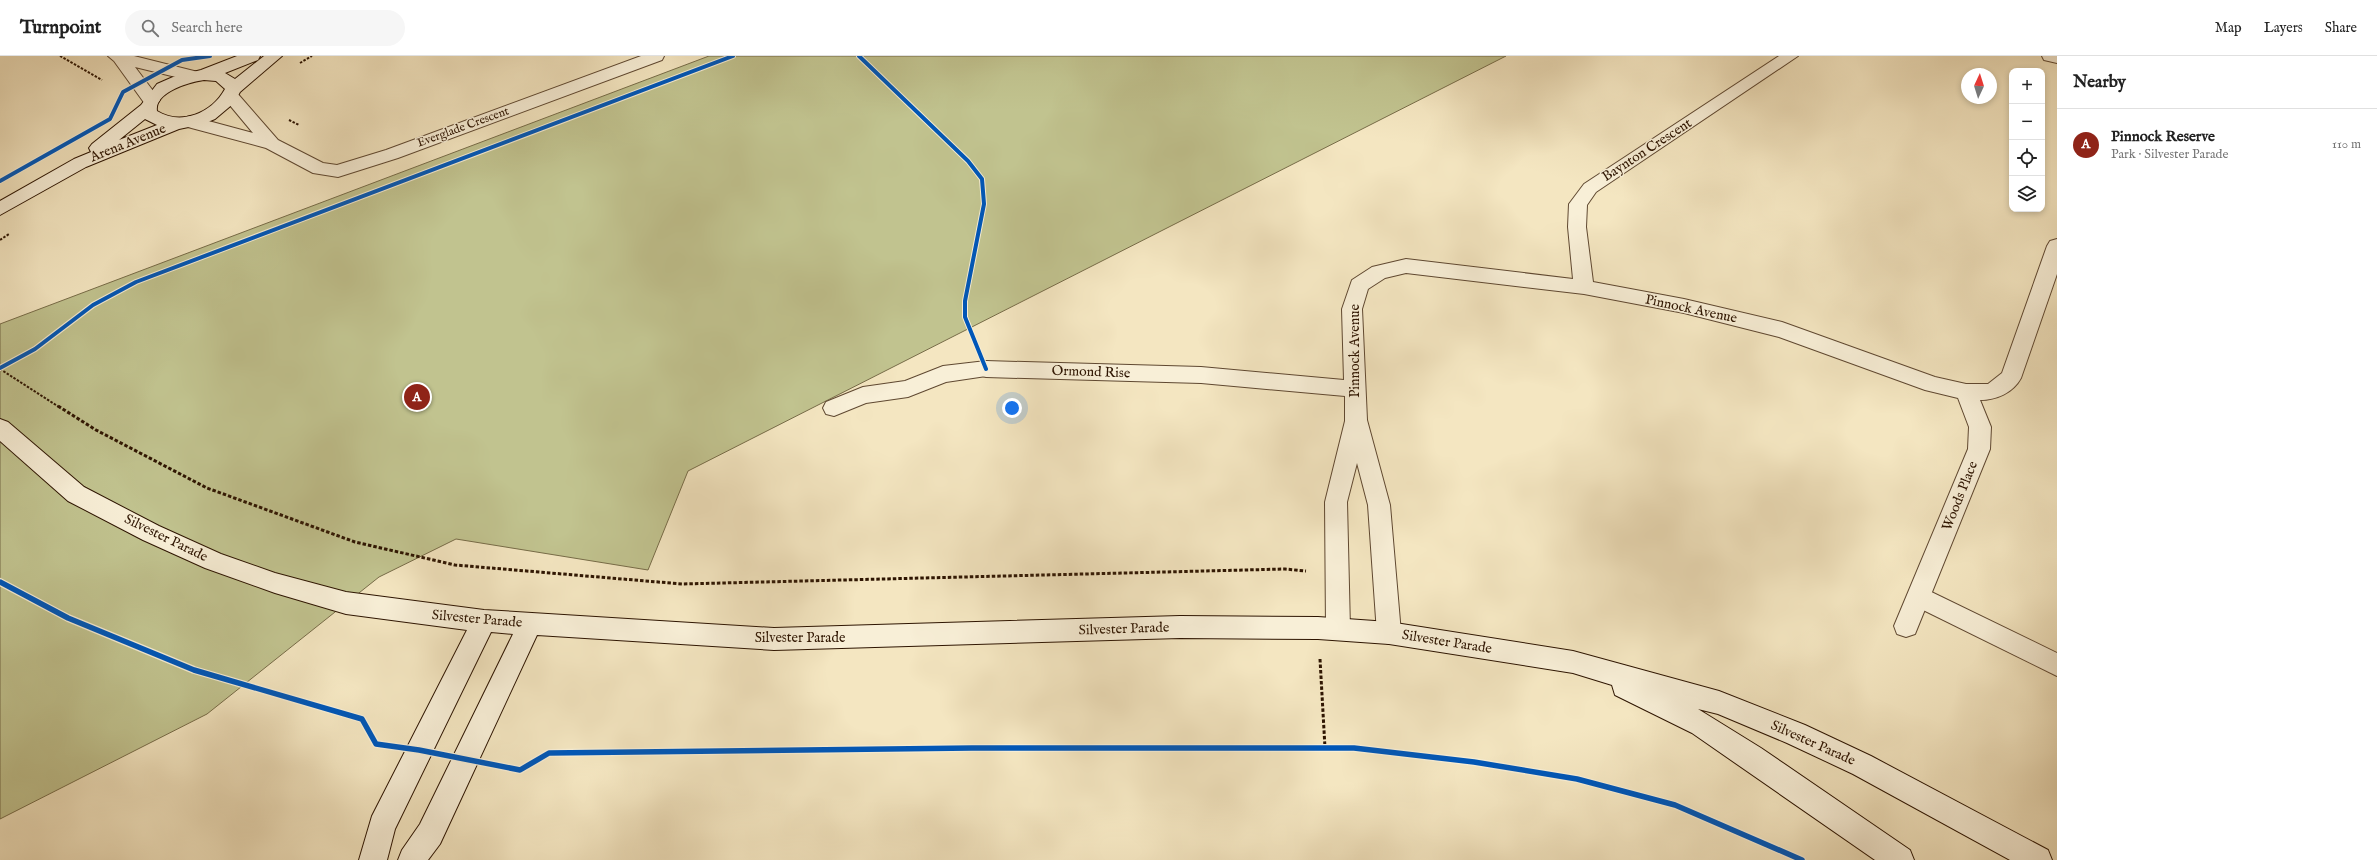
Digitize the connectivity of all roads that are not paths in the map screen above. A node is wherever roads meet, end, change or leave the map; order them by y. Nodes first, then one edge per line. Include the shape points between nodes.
1 (252, 56) edge
2 (274, 56) edge
3 (656, 56) edge
4 (1790, 56) edge
5 (2050, 56) edge
6 (118, 57) edge
7 (2057, 58) edge
8 (198, 75) junction
9 (232, 93) junction
10 (149, 104) junction
11 (183, 123) junction
12 (272, 144) junction
13 (80, 163) junction
14 (0, 209) edge
15 (2057, 246) edge
16 (1584, 287) junction
17 (1355, 389) junction
18 (1966, 392) junction
19 (834, 408) dead end
20 (1356, 420) junction
21 (0, 428) edge
22 (0, 449) edge
23 (55, 477) junction
24 (1919, 598) junction
25 (484, 621) junction
26 (530, 624) junction
27 (1906, 626) dead end
28 (1328, 628) junction
29 (1389, 633) junction
30 (1573, 662) junction
31 (2057, 665) edge
32 (373, 860) edge
33 (412, 860) edge
34 (1900, 860) edge
35 (2038, 860) edge

1 - 8 street
2 - 9 street
3 - 12 street, Everglade Crescent via 347,169 319,169
4 - 16 street, Baynton Crescent via 1590,188 1578,204 1577,226
5 - 7 street
6 - 8 street, Everglade Crescent
6 - 10 street
8 - 9 street, Everglade Crescent via 225,78 231,83
8 - 10 street, Arena Avenue via 167,85
9 - 11 street, Arena Avenue via 216,112
9 - 12 street, Everglade Crescent
10 - 11 street, Everglade Crescent via 150,114 155,120
10 - 13 street, Arena Avenue
11 - 12 street, Everglade Crescent
11 - 13 street, Arena Avenue
13 - 14 street, Arena Avenue
15 - 18 street, Pinnock Avenue via 2011,378 1992,392
16 - 17 street, Pinnock Avenue via 1406,266 1379,272 1359,284 1352,309
16 - 18 street, Pinnock Avenue via 1684,306 1782,330 1932,384
17 - 19 street, Ormond Rise via 1201,375 986,368 943,374 908,389 863,395
17 - 20 street, Pinnock Avenue
18 - 24 street, Woods Place via 1980,427 1979,449
20 - 28 street, Pinnock Avenue via 1336,502 1337,574
20 - 29 street, Pinnock Avenue via 1379,505
21 - 23 street, Silvester Parade
22 - 23 street, Silvester Parade
23 - 25 street, Silvester Parade via 76,494 151,533 213,561 276,583 346,603
24 - 27 street, Woods Place
24 - 31 street
25 - 26 street, Silvester Parade
25 - 32 street via 382,826
26 - 28 street, Silvester Parade via 774,639 1180,627
26 - 33 street via 430,834
28 - 29 street, Silvester Parade
29 - 30 street, Silvester Parade
30 - 34 street, Silvester Parade via 1699,723
30 - 35 street, Silvester Parade via 1719,703 1796,734 1862,765

